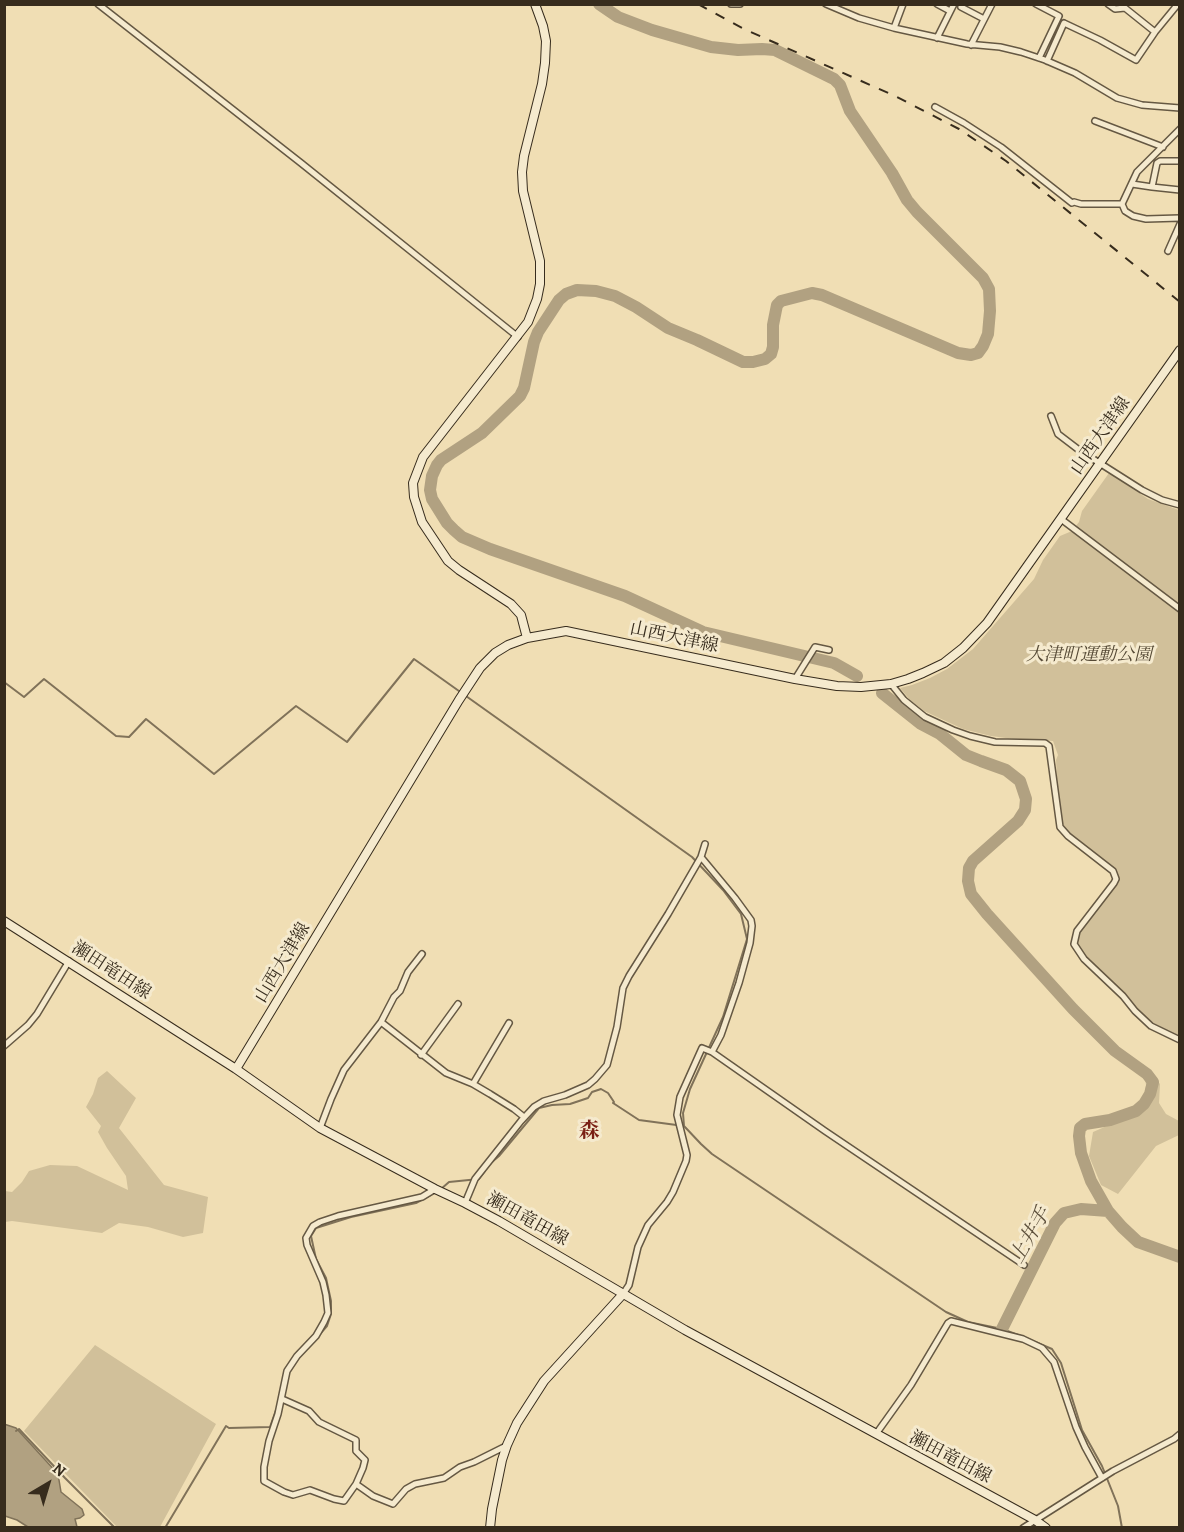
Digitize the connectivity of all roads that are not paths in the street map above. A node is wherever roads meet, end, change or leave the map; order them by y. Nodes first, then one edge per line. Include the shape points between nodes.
1 (98, 4) edge
2 (535, 4) edge
3 (731, 4) edge
4 (741, 4) edge
5 (826, 4) edge
6 (903, 4) edge
7 (937, 4) edge
8 (954, 4) edge
9 (992, 4) edge
10 (1036, 4) edge
11 (1108, 4) edge
12 (1178, 4) edge
13 (961, 6) dead end
14 (950, 11) junction
15 (984, 19) junction
16 (894, 28) junction
17 (1155, 32) junction
18 (937, 38) junction
19 (971, 45) junction
20 (1039, 58) junction
21 (1047, 61) junction
22 (935, 107) dead end
23 (1179, 108) edge
24 (1095, 121) dead end
25 (1179, 129) edge
26 (1163, 147) junction
27 (1179, 161) edge
28 (1132, 184) junction
29 (1152, 187) junction
30 (1179, 190) edge
31 (1122, 204) junction
32 (1179, 218) edge
33 (1179, 224) edge
34 (1168, 251) dead end
35 (518, 337) junction
36 (1179, 350) edge
37 (1051, 416) dead end
38 (1101, 462) junction
39 (1179, 505) edge
40 (1061, 519) junction
41 (1179, 609) edge
42 (527, 638) junction
43 (829, 650) dead end
44 (795, 679) junction
45 (891, 684) junction
46 (705, 844) dead end
47 (701, 858) junction
48 (4, 921) edge
49 (422, 954) dead end
50 (69, 961) junction
51 (458, 1004) dead end
52 (381, 1022) junction
53 (509, 1023) dead end
54 (1179, 1040) edge
55 (4, 1046) edge
56 (712, 1052) junction
57 (422, 1055) junction
58 (236, 1069) junction
59 (473, 1084) junction
60 (524, 1117) junction
61 (320, 1128) junction
62 (435, 1189) junction
63 (465, 1203) junction
64 (1024, 1265) dead end
65 (623, 1294) junction
66 (282, 1399) junction
67 (876, 1434) junction
68 (1179, 1434) edge
69 (507, 1445) junction
70 (1103, 1477) junction
71 (356, 1484) junction
72 (1035, 1520) junction
73 (490, 1527) edge
74 (1023, 1527) edge
75 (1046, 1527) edge

1 - 35 street
2 - 35 main road via 546,41 545,63 522,172 540,261 540,284 528,322
3 - 4 street
5 - 16 street
6 - 16 street
7 - 14 street
8 - 14 street
9 - 15 street
10 - 20 street via 1059,16
11 - 17 street via 1115,9 1125,8
12 - 17 street
13 - 15 street
14 - 18 street
15 - 19 street
16 - 18 street
17 - 21 street via 1136,60 1064,23
18 - 19 street
19 - 20 street via 1000,46
20 - 21 street
21 - 23 street via 1116,98
22 - 31 street via 1001,147 1072,203
24 - 26 street
25 - 26 street
26 - 28 street via 1137,172
27 - 29 street via 1157,163
28 - 29 street
28 - 31 street
29 - 30 street
31 - 32 street via 1133,216
33 - 34 street
35 - 42 main road via 423,457 413,483 422,522 448,561 511,604 520,615
36 - 38 main road, 山西大津線
37 - 38 street via 1058,434
38 - 39 street via 1142,490
38 - 40 main road, 山西大津線
40 - 41 street
40 - 45 main road, 山西大津線 via 987,622 963,648 944,663
42 - 44 main road, 山西大津線 via 566,631
42 - 58 main road, 山西大津線 via 495,653 465,690
43 - 44 street via 815,647
44 - 45 main road, 山西大津線 via 837,686
45 - 54 street via 925,717 953,730 996,742 1049,746 1060,827 1113,871 1116,879 1077,932 1074,944 1151,1026
46 - 47 street
47 - 56 street via 735,898 752,926 739,983
47 - 60 street via 623,988 607,1065 588,1084 544,1101
48 - 50 main road, 瀬田竜田線
49 - 52 street
50 - 55 street via 37,1014
50 - 58 main road, 瀬田竜田線
51 - 57 street
52 - 57 street
52 - 61 street via 344,1070
53 - 59 street
56 - 64 street
56 - 65 street via 702,1048 680,1097 677,1115 686,1161 673,1192 648,1225
57 - 59 street via 446,1073
58 - 61 main road, 瀬田竜田線
59 - 60 street
60 - 63 street via 475,1179
61 - 62 main road, 瀬田竜田線
62 - 63 main road, 瀬田竜田線
62 - 66 street via 422,1197 338,1216 313,1226 306,1238 307,1245 322,1282 328,1313 316,1336 291,1363
63 - 65 main road, 瀬田竜田線
65 - 67 main road, 瀬田竜田線
65 - 69 main road via 544,1381
66 - 71 street via 356,1440 356,1451 365,1460
66 - 71 street via 269,1441 264,1481 294,1495 310,1490 344,1501
67 - 70 street via 951,1322 1023,1339 1042,1348 1054,1362 1076,1427
67 - 72 main road, 瀬田竜田線
68 - 70 street
69 - 71 street via 444,1478 415,1484 393,1504
69 - 73 main road
70 - 72 street
72 - 74 street
72 - 75 main road, 瀬田竜田線

